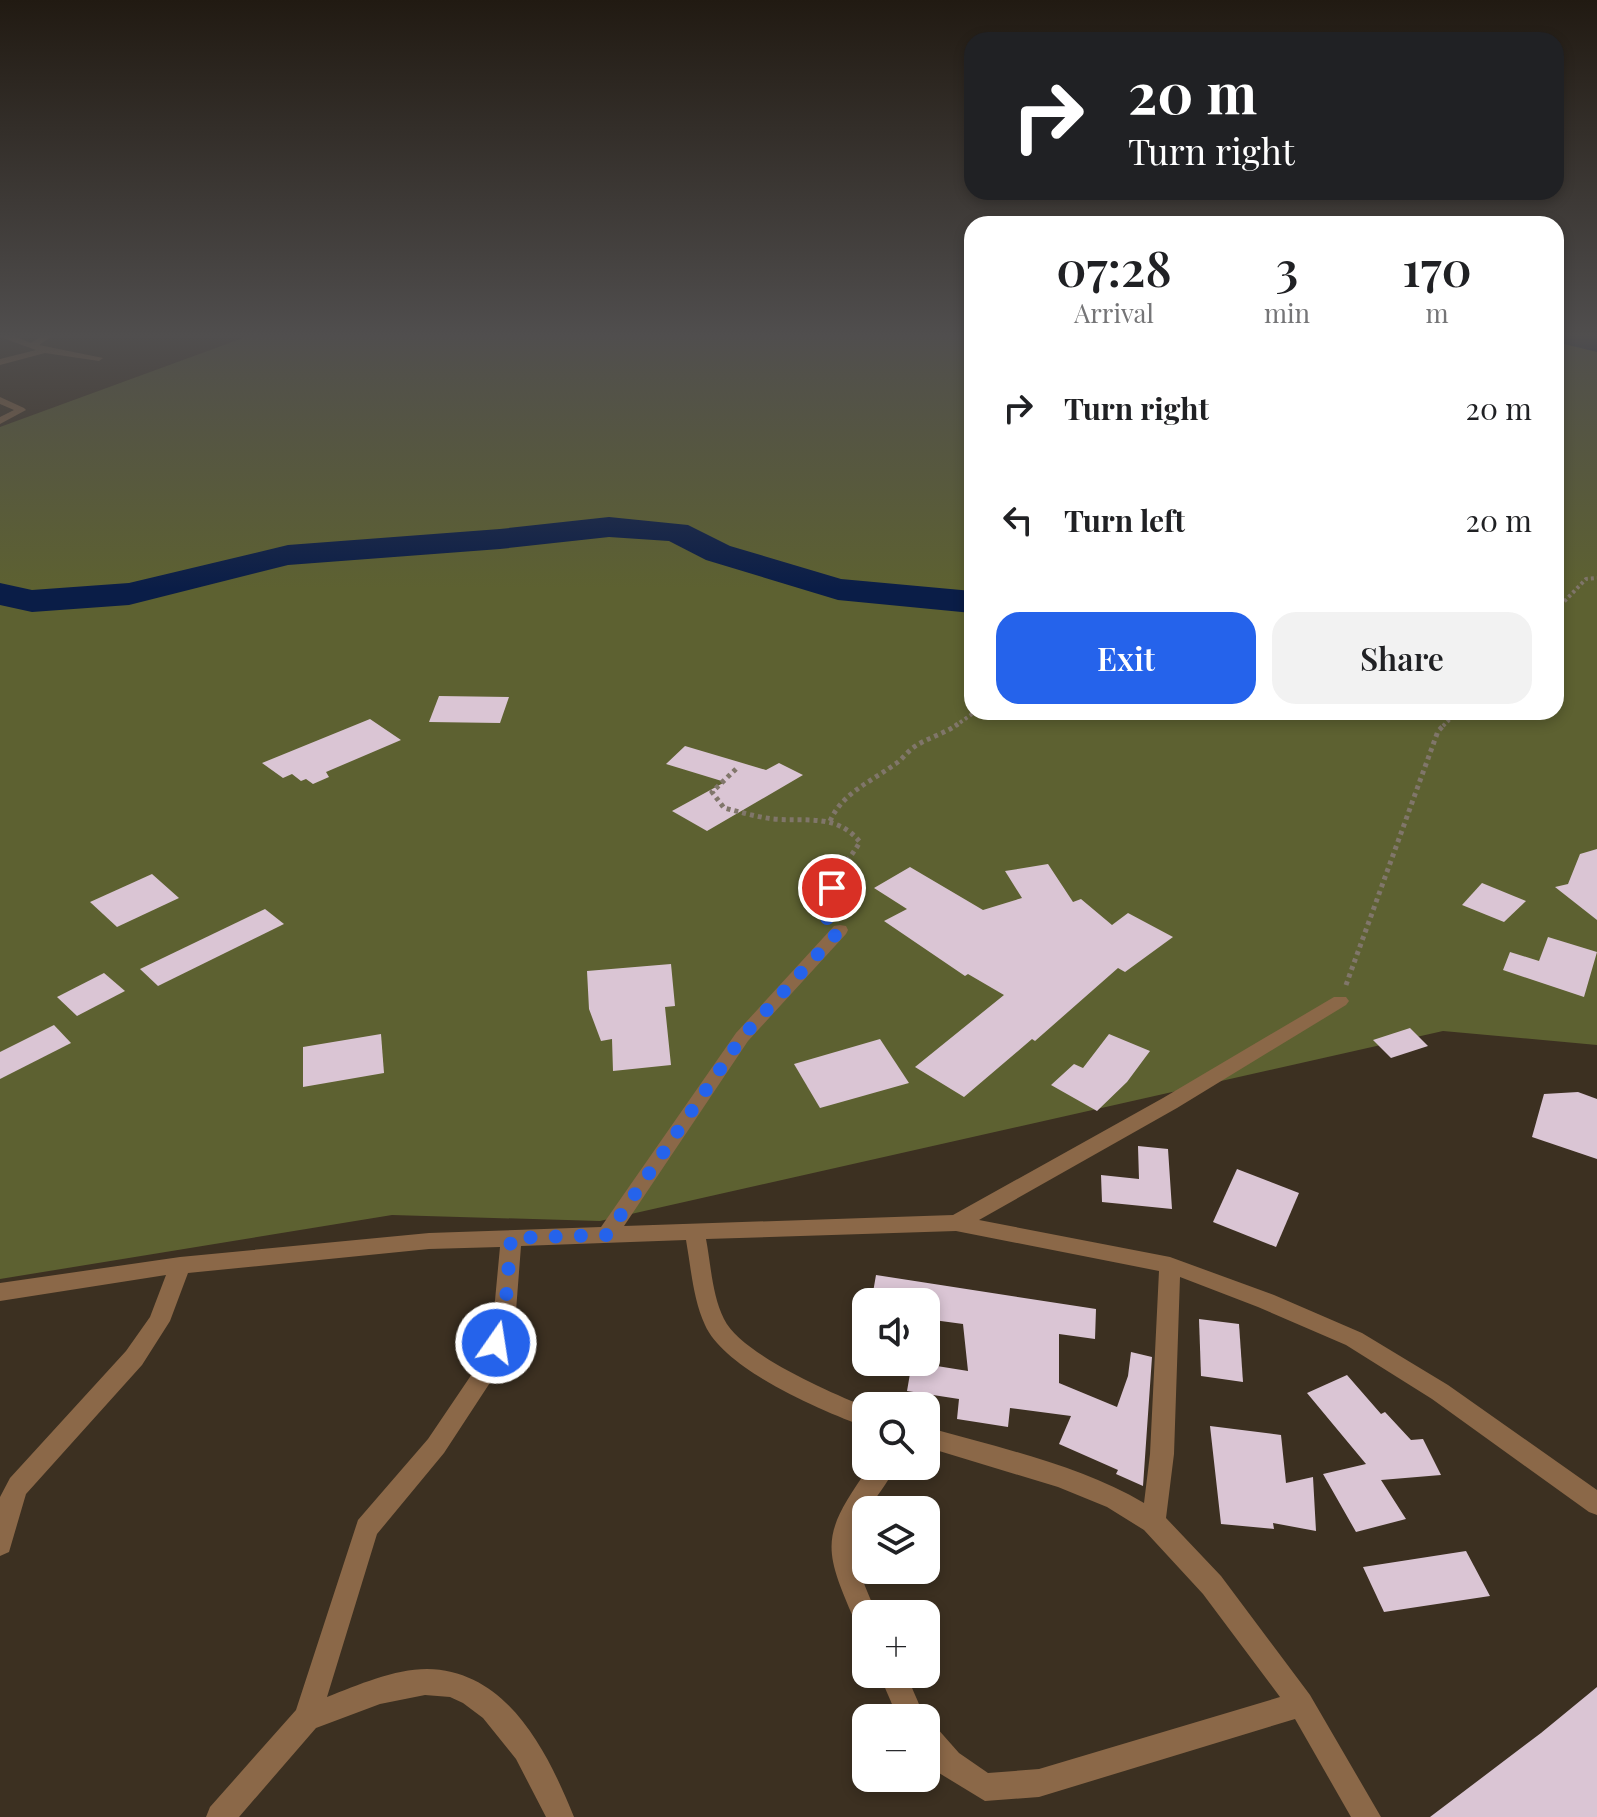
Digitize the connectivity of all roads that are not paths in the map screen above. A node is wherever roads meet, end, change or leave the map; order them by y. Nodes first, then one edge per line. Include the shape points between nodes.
1 (840, 930) road end
2 (1340, 1001) road end
3 (956, 1223) junction
4 (695, 1233) junction
5 (607, 1235) junction
6 (511, 1238) junction
7 (180, 1265) junction
8 (1170, 1265) junction
9 (0, 1292) edge
10 (852, 1412) edge
11 (940, 1441) edge
12 (874, 1480) edge
13 (1597, 1504) edge
14 (1153, 1522) junction
15 (0, 1544) edge
16 (858, 1600) edge
17 (1301, 1704) junction
18 (307, 1718) junction
19 (940, 1753) edge
20 (220, 1817) edge
21 (560, 1817) edge
22 (1367, 1817) edge

1 - 5 street via 742,1037
2 - 3 street
3 - 4 street
3 - 8 street
4 - 5 street
4 - 10 street via 716,1326 752,1360
5 - 6 street
6 - 7 street
6 - 18 street via 505,1311 486,1372 436,1446 367,1528
7 - 9 street
7 - 15 street via 159,1321 134,1358 18,1486
8 - 13 street via 1354,1339 1440,1392
8 - 14 street via 1162,1454
11 - 14 street via 1061,1477
12 - 16 street via 848,1516 842,1535 844,1569
14 - 17 street via 1212,1585
17 - 19 street via 1039,1783 985,1787
17 - 22 street
18 - 20 street
18 - 21 street via 367,1694 427,1682 456,1686 496,1708 541,1769

